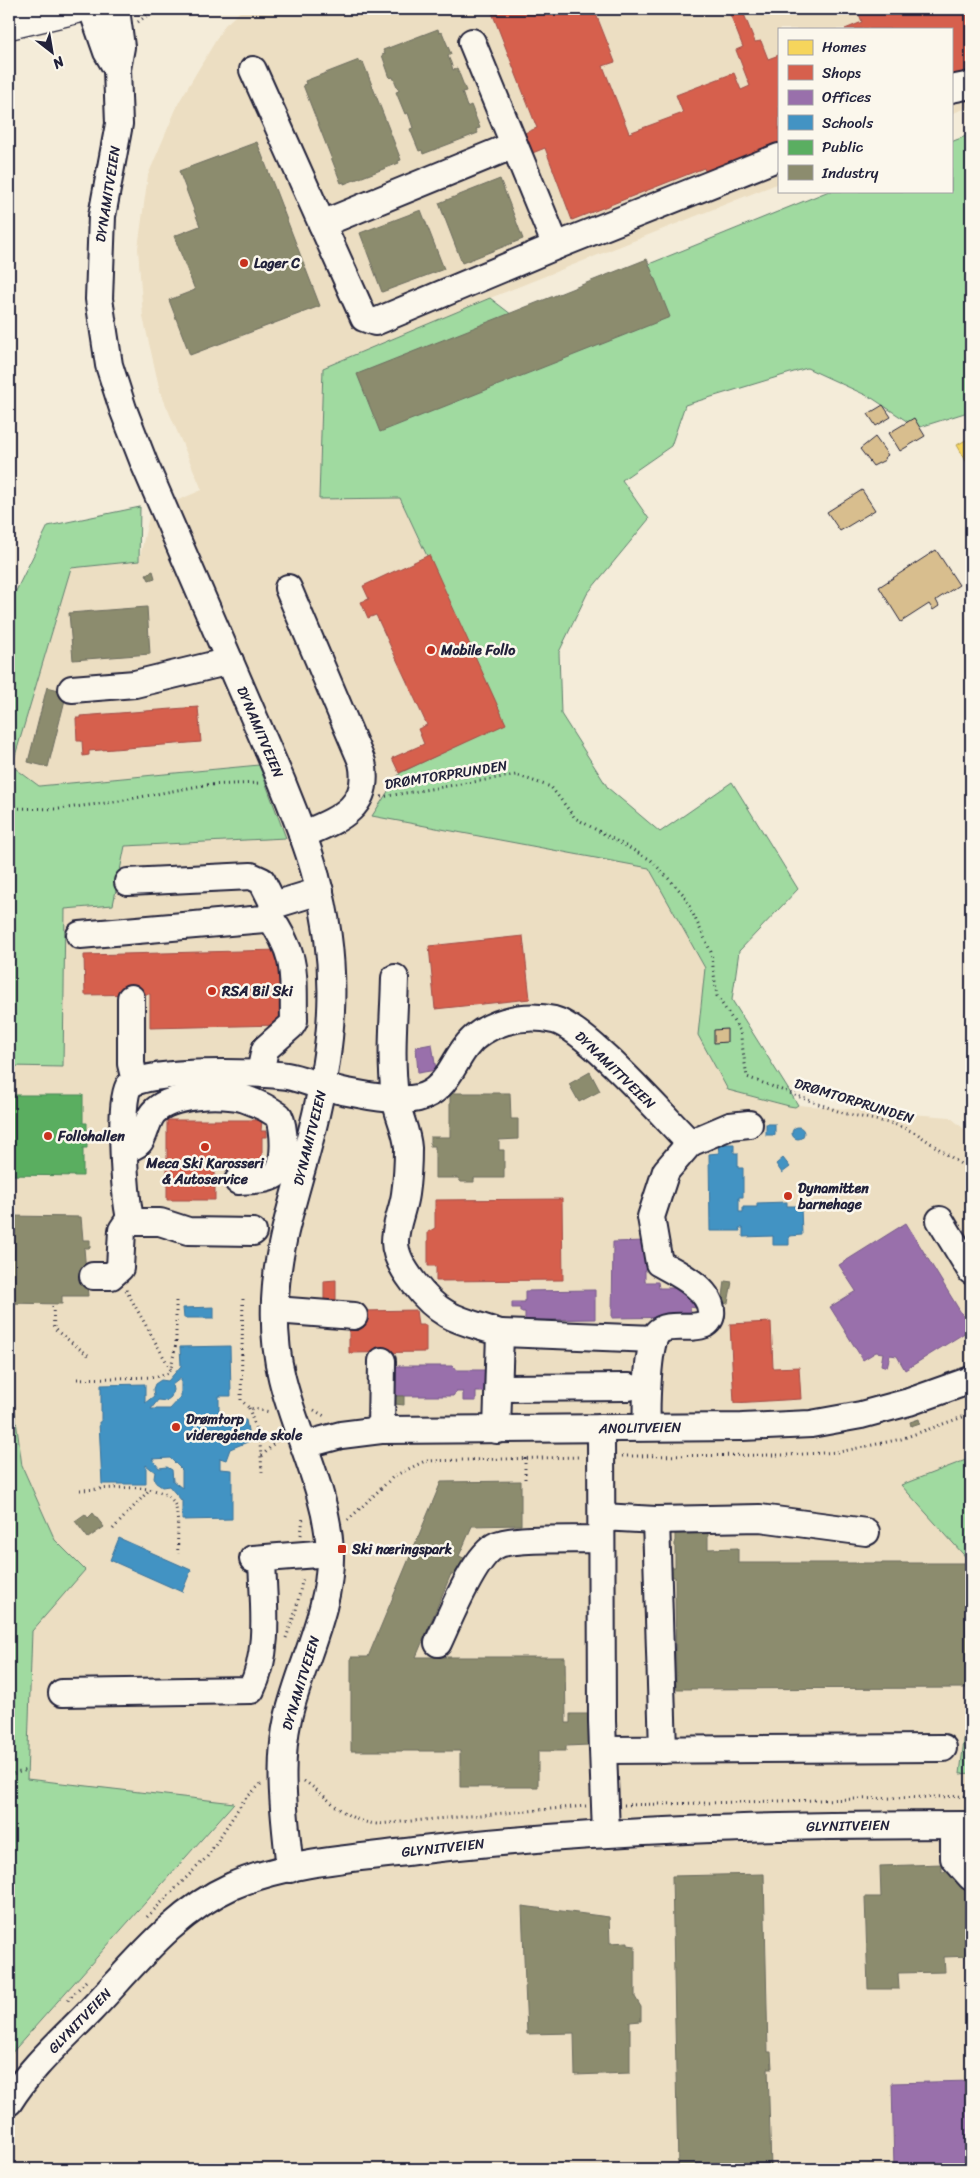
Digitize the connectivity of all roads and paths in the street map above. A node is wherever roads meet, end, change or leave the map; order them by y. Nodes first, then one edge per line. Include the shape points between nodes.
1 (77, 9) edge
2 (92, 9) edge
3 (116, 9) edge
4 (174, 9) edge
5 (154, 14) dead end
6 (9, 25) edge
7 (472, 42) dead end
8 (117, 69) junction
9 (253, 70) dead end
10 (971, 85) edge
11 (952, 89) edge
12 (514, 145) junction
13 (778, 156) edge
14 (322, 224) junction
15 (556, 246) junction
16 (288, 588) dead end
17 (230, 661) junction
18 (72, 689) dead end
19 (282, 782) junction
20 (358, 800) junction
21 (9, 808) edge
22 (302, 835) junction
23 (128, 882) dead end
24 (320, 891) junction
25 (272, 910) junction
26 (80, 935) dead end
27 (395, 978) dead end
28 (131, 998) dead end
29 (260, 1073) junction
30 (136, 1081) junction
31 (229, 1085) junction
32 (323, 1087) junction
33 (395, 1100) junction
34 (749, 1124) dead end
35 (690, 1143) junction
36 (124, 1148) junction
37 (971, 1171) edge
38 (238, 1181) dead end
39 (130, 1218) junction
40 (940, 1220) dead end
41 (253, 1232) dead end
42 (971, 1271) edge
43 (105, 1274) joint
44 (176, 1298) dead end
45 (243, 1299) dead end
46 (53, 1306) dead end
47 (275, 1310) junction
48 (354, 1316) dead end
49 (500, 1334) junction
50 (654, 1339) junction
51 (88, 1355) dead end
52 (382, 1361) dead end
53 (171, 1371) junction
54 (77, 1379) dead end
55 (971, 1380) edge
56 (629, 1387) dead end
57 (499, 1388) junction
58 (248, 1408) junction
59 (283, 1410) junction
60 (971, 1414) edge
61 (647, 1427) junction
62 (601, 1428) junction
63 (381, 1430) junction
64 (497, 1430) junction
65 (274, 1442) dead end
66 (304, 1445) junction
67 (262, 1456) junction
68 (602, 1456) junction
69 (525, 1458) junction
70 (262, 1472) dead end
71 (526, 1481) dead end
72 (150, 1488) junction
73 (80, 1490) dead end
74 (304, 1515) dead end
75 (656, 1520) junction
76 (602, 1528) junction
77 (113, 1529) dead end
78 (866, 1532) dead end
79 (334, 1534) junction
80 (178, 1554) dead end
81 (302, 1556) junction
82 (438, 1643) dead end
83 (283, 1647) dead end
84 (62, 1693) dead end
85 (943, 1748) dead end
86 (604, 1750) junction
87 (663, 1750) junction
88 (27, 1770) dead end
89 (9, 1776) edge
90 (266, 1780) dead end
91 (963, 1830) edge
92 (606, 1834) junction
93 (290, 1869) junction
94 (971, 1877) edge
95 (145, 1919) dead end
96 (90, 1977) dead end
97 (64, 2005) dead end
98 (9, 2102) edge

1 - 6 main road
2 - 8 street, DYNAMITVEIEN via 107,52
3 - 8 street, DYNAMITVEIEN via 121,47
4 - 5 path
7 - 12 street
8 - 17 street, DYNAMITVEIEN via 119,124 100,234 99,292 105,345 132,434
9 - 14 street
10 - 11 street
12 - 14 street
12 - 15 street
13 - 15 street
14 - 15 street via 364,318 375,322
16 - 20 street via 362,762 364,783
17 - 18 street via 135,684
17 - 19 street, DYNAMITVEIEN
19 - 21 path via 204,785 59,809
19 - 22 street, DYNAMITVEIEN
20 - 22 street via 341,817
20 - 37 path, DRØMTORPRUNDEN via 516,775 551,787 575,818 651,860 684,895 711,952 717,996 740,1031 747,1077 843,1113 894,1124 916,1133
22 - 24 street, DYNAMITVEIEN
23 - 25 street via 251,876 262,880
24 - 25 street
24 - 32 street, DYNAMITVEIEN via 329,936 332,982 330,1037
25 - 26 street via 258,919
25 - 29 street via 293,965 294,1020 265,1049
27 - 33 street via 392,1076
28 - 30 street via 132,1064
29 - 31 street, DYNAMITTVEIEN
29 - 32 street, DYNAMITTVEIEN via 288,1076
30 - 31 street via 162,1075
30 - 36 street via 125,1093
31 - 36 street via 166,1103 154,1113 137,1146
31 - 38 street via 244,1098 279,1116 285,1136 277,1174
32 - 33 street, DYNAMITTVEIEN
32 - 47 street, DYNAMITVEIEN via 280,1255
33 - 35 street, DYNAMITTVEIEN via 421,1097 440,1085 464,1049 485,1029 521,1018 554,1020 566,1025 595,1048
33 - 49 street via 408,1148 405,1194 395,1242 399,1264 438,1308
34 - 35 street via 730,1126
35 - 50 street via 666,1172 651,1217 660,1264 700,1290 708,1299 711,1316 701,1326 663,1328
36 - 39 street
39 - 41 street via 135,1222 160,1222 188,1231
39 - 43 street via 122,1230 121,1263
40 - 42 street
43 - 53 path
44 - 53 path via 176,1343
45 - 58 path via 240,1394
46 - 51 path via 54,1329
47 - 48 street
47 - 59 street, DYNAMITVEIEN
49 - 50 street
49 - 57 street
50 - 61 street via 650,1355
52 - 63 street
53 - 54 path via 154,1377
55 - 61 street, ANOLITVEIEN via 910,1402 838,1421 784,1426
56 - 57 street
57 - 64 street
58 - 59 path
58 - 67 path via 255,1422
59 - 66 street, DYNAMITVEIEN
60 - 68 path via 901,1439 839,1452
61 - 62 street, ANOLITVEIEN
62 - 64 street, ANOLITVEIEN
62 - 68 street
63 - 64 street, ANOLITVEIEN
63 - 66 street, ANOLITVEIEN via 341,1435
65 - 67 path
66 - 79 street, DYNAMITVEIEN
67 - 70 path
68 - 69 path
68 - 76 street
69 - 71 path
69 - 79 path via 442,1459 417,1464 394,1476
72 - 73 path
72 - 77 path
72 - 80 path via 168,1496 176,1508
74 - 81 path
75 - 76 street
75 - 78 street via 760,1518
75 - 87 street
76 - 82 street via 497,1545 486,1553 465,1584
76 - 86 street
79 - 81 street
79 - 93 street, DYNAMITVEIEN via 323,1609 284,1740 282,1779
81 - 83 path via 301,1593
81 - 84 street via 258,1559 263,1654 259,1674 251,1690
85 - 87 street
86 - 87 street
86 - 92 street
88 - 89 path
90 - 95 path via 244,1800 207,1858
91 - 92 street, GLYNITVEIEN via 818,1827
91 - 94 street via 954,1858
92 - 93 street, GLYNITVEIEN via 451,1847
93 - 98 street, GLYNITVEIEN via 232,1886 191,1910 164,1933 59,2043
96 - 97 path

